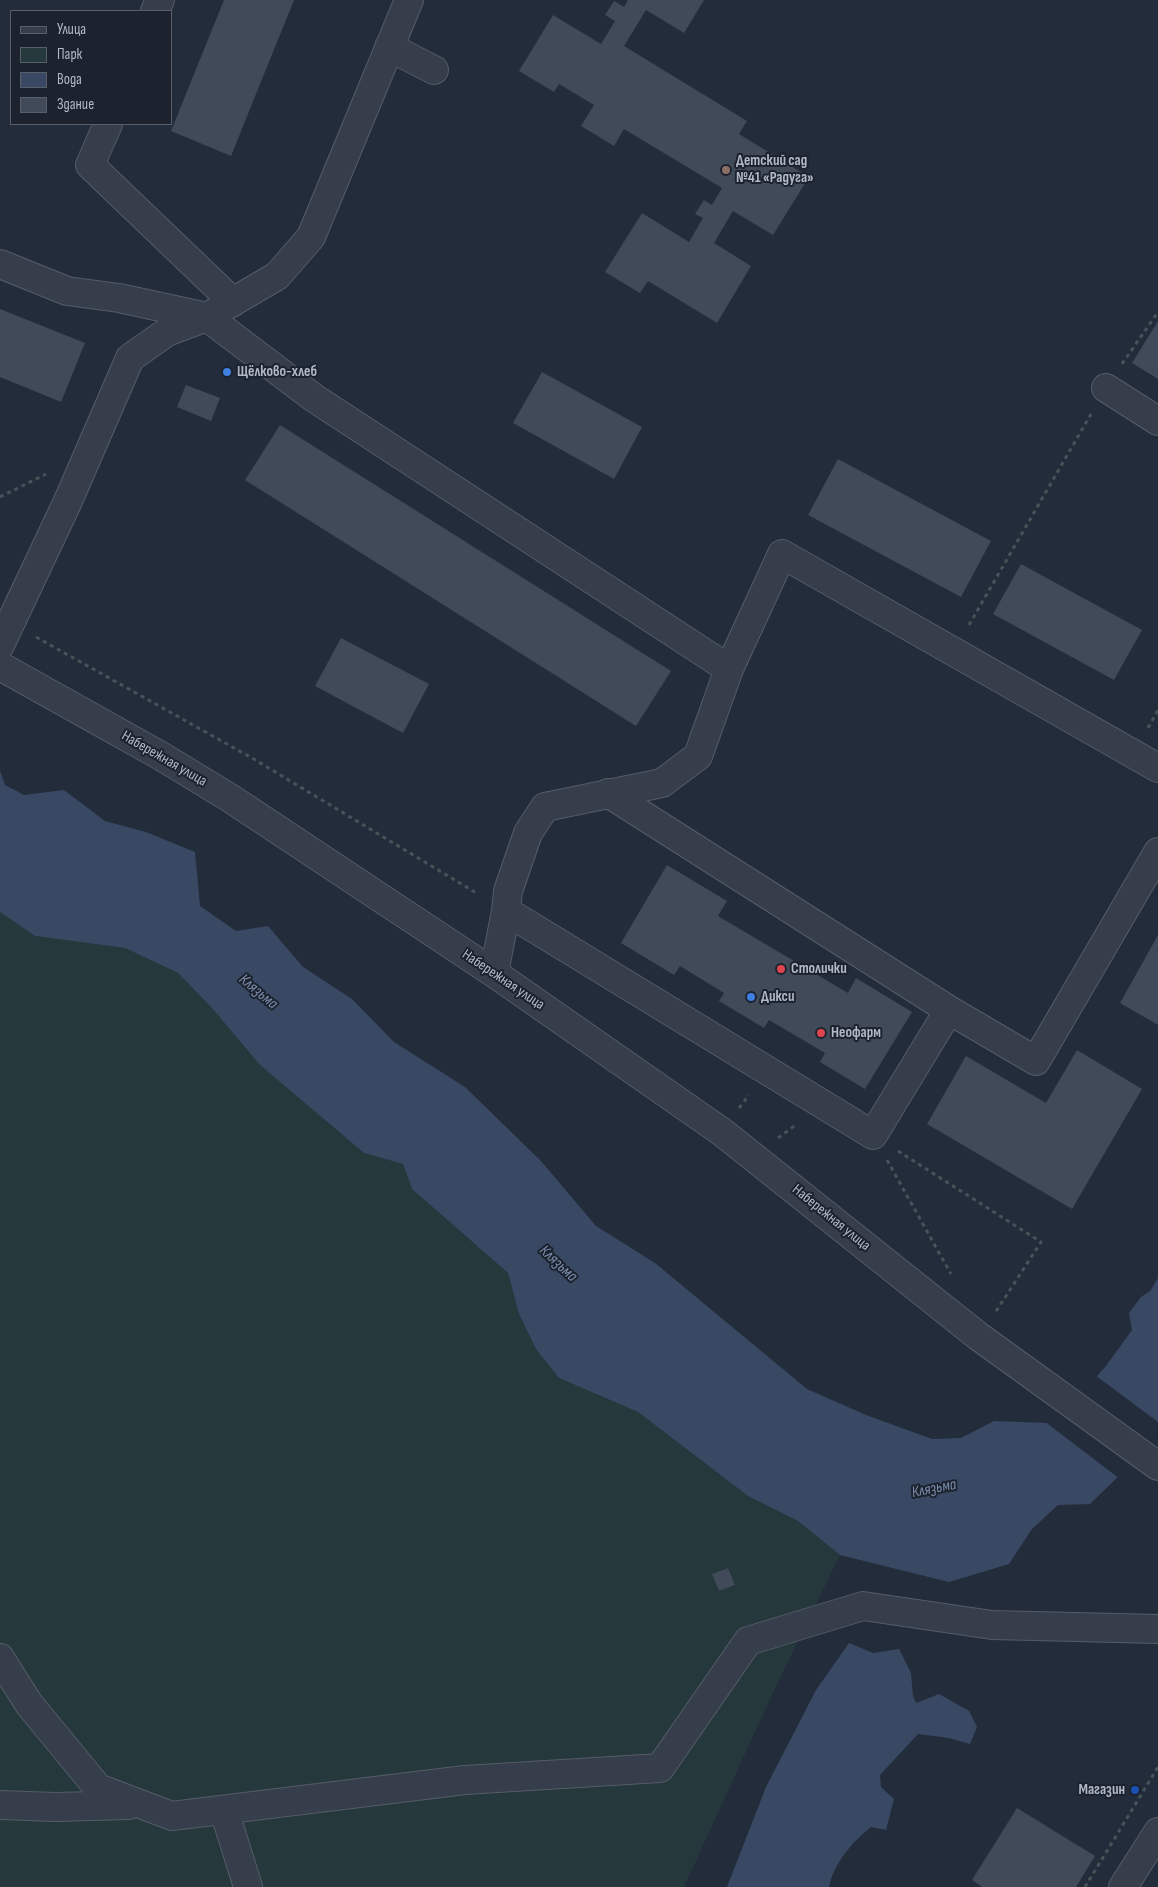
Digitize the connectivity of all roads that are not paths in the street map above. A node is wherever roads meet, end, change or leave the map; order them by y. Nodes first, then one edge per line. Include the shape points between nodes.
1 (409, 0) edge
2 (390, 48) junction
3 (434, 70) dead end
4 (108, 125) edge
5 (0, 264) edge
6 (232, 302) junction
7 (207, 317) junction
8 (1106, 388) road end
9 (1158, 421) edge
10 (5, 634) edge
11 (0, 666) edge
12 (729, 669) junction
13 (1158, 768) edge
14 (608, 793) junction
15 (1158, 852) edge
16 (506, 910) junction
17 (494, 973) junction
18 (949, 1010) junction
19 (1158, 1466) edge
20 (1158, 1629) edge
21 (0, 1658) edge
22 (0, 1805) edge
23 (142, 1805) junction
24 (224, 1810) junction
25 (1158, 1832) edge
26 (248, 1887) edge
27 (1123, 1887) edge

1 - 2 street
2 - 3 street
2 - 6 street via 311,238 277,276
4 - 6 street via 90,166
5 - 7 street via 67,291 119,298
6 - 7 street
7 - 10 street via 167,332 130,358
7 - 12 street via 314,398
8 - 9 street
11 - 17 street, Набережная улица via 230,798
12 - 13 street via 782,554
12 - 14 street via 698,756 662,783
14 - 16 street via 545,807 528,833 508,891
14 - 18 street
15 - 18 street via 1036,1061
16 - 17 street
16 - 18 street via 873,1135
17 - 19 street, Набережная улица via 722,1132 985,1326
20 - 24 street via 992,1625 863,1606 748,1641 660,1768 465,1780
21 - 23 street via 29,1704 98,1788
22 - 23 street
23 - 24 street via 172,1816
24 - 26 street
25 - 27 street

